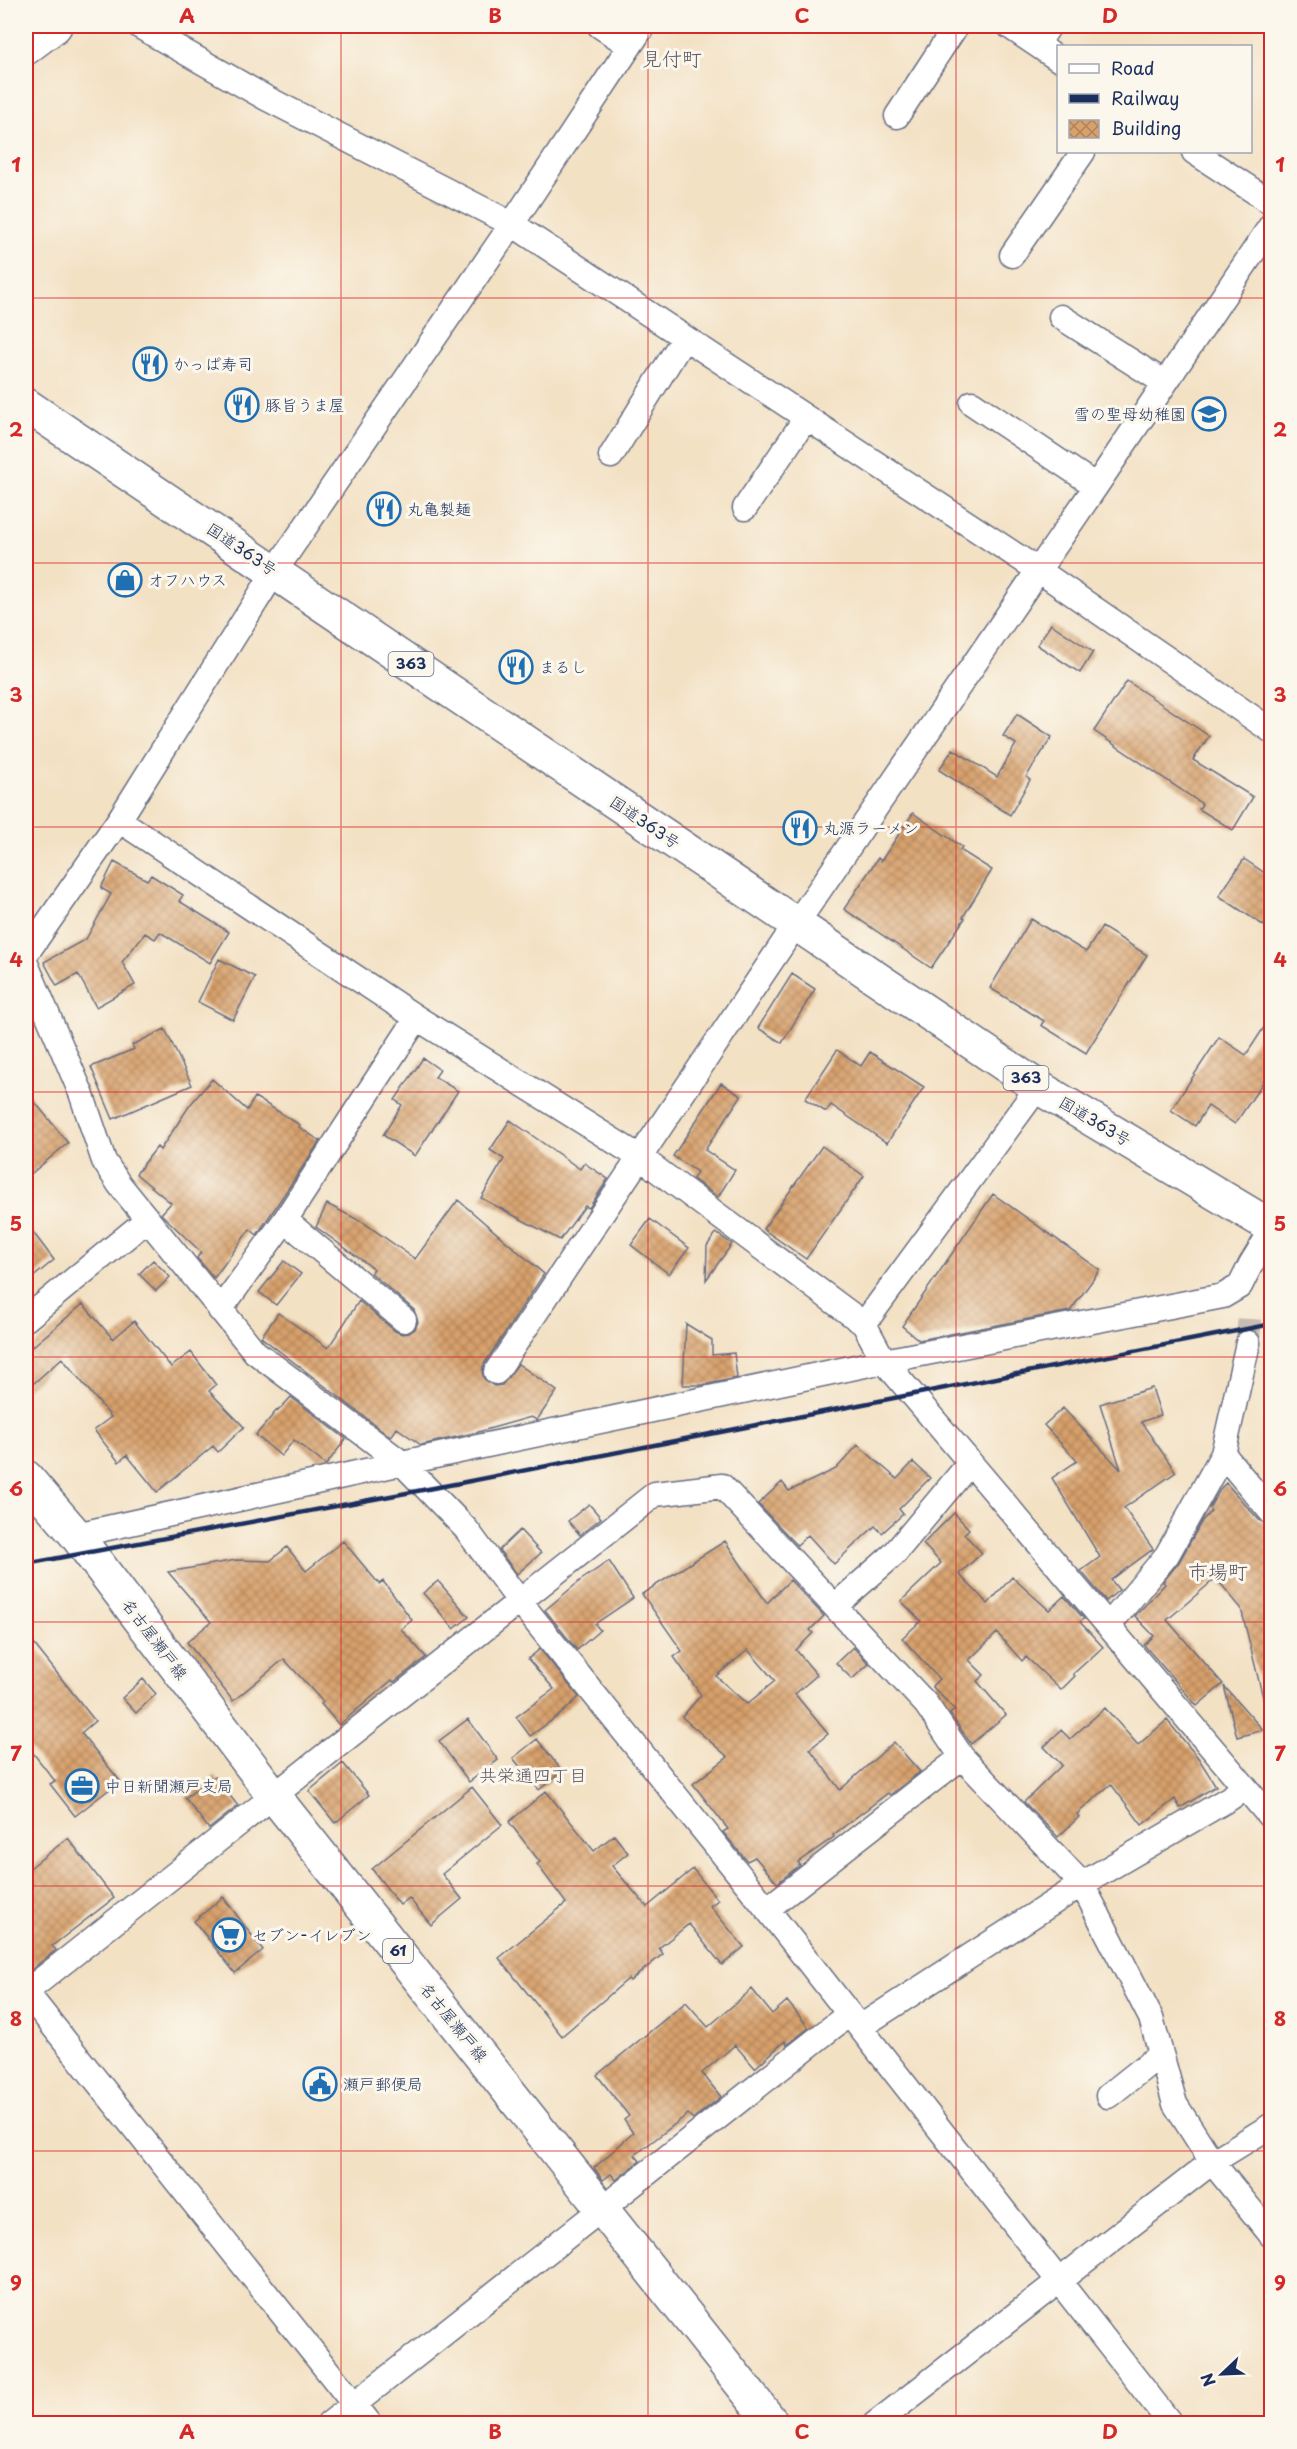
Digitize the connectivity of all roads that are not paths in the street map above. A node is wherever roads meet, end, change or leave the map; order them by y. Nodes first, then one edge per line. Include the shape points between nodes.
1 (55, 26) edge
2 (140, 26) edge
3 (600, 26) edge
4 (643, 26) edge
5 (956, 26) edge
6 (1009, 26) edge
7 (1043, 35) edge
8 (629, 45) junction
9 (26, 48) edge
10 (1057, 56) edge
11 (897, 116) dead end
12 (1082, 153) edge
13 (1196, 153) edge
14 (1272, 203) edge
15 (512, 224) junction
16 (1272, 224) edge
17 (1012, 255) dead end
18 (1061, 317) dead end
19 (684, 338) junction
20 (1166, 383) junction
21 (972, 403) dead end
22 (26, 405) edge
23 (806, 418) junction
24 (611, 456) dead end
25 (1096, 486) junction
26 (745, 507) dead end
27 (1038, 570) junction
28 (275, 571) junction
29 (1272, 731) edge
30 (119, 820) junction
31 (796, 924) junction
32 (26, 954) edge
33 (26, 964) edge
34 (417, 1018) junction
35 (1038, 1087) junction
36 (641, 1158) junction
37 (148, 1220) junction
38 (285, 1220) junction
39 (1269, 1226) edge
40 (220, 1310) junction
41 (26, 1319) edge
42 (404, 1320) dead end
43 (864, 1324) junction
44 (1248, 1342) tunnel mouth
45 (884, 1360) junction
46 (496, 1372) dead end
47 (1223, 1454) junction
48 (402, 1462) junction
49 (969, 1464) junction
50 (26, 1477) edge
51 (1272, 1513) edge
52 (76, 1535) junction
53 (520, 1602) junction
54 (835, 1606) junction
55 (1109, 1625) junction
56 (962, 1757) junction
57 (1245, 1786) junction
58 (274, 1796) junction
59 (1272, 1819) edge
60 (1082, 1884) junction
61 (767, 1910) junction
62 (26, 1992) edge
63 (854, 2020) junction
64 (1161, 2054) junction
65 (1108, 2096) dead end
66 (1272, 2125) edge
67 (1212, 2162) junction
68 (601, 2207) junction
69 (1272, 2236) edge
70 (1059, 2282) junction
71 (354, 2404) junction
72 (329, 2424) edge
73 (370, 2424) edge
74 (773, 2424) edge
75 (875, 2424) edge
76 (1171, 2424) edge

1 - 9 main road
2 - 15 street via 266,98
3 - 8 street
4 - 8 street
5 - 11 street
6 - 7 street
7 - 10 street
8 - 15 street
12 - 17 street
13 - 14 street
15 - 19 street
15 - 28 street
16 - 20 street
18 - 20 street
19 - 23 street
19 - 24 street
20 - 25 street
21 - 25 street
22 - 28 main road, 国道363号 / 363
23 - 26 street
23 - 27 street
25 - 27 street
27 - 29 street
27 - 31 street
28 - 30 street
28 - 31 main road, 国道363号 / 363
30 - 32 street
30 - 34 street
31 - 35 main road, 国道363号 / 363
31 - 36 street
33 - 37 street via 81,1093 104,1161
34 - 36 street
34 - 38 street
35 - 39 main road, 国道363号 / 363
35 - 43 street
36 - 43 street
36 - 46 street
37 - 40 street
37 - 41 street
38 - 40 street
38 - 42 street
39 - 45 street via 1240,1286 1223,1296
40 - 48 street via 255,1352
43 - 45 street
44 - 47 street
45 - 48 street
45 - 49 street
47 - 51 street
47 - 55 street via 1167,1555
48 - 52 street
48 - 53 street via 466,1529
49 - 54 street via 894,1554
49 - 55 street
50 - 52 main road, 名古屋瀬戸線 / 61
52 - 58 main road, 名古屋瀬戸線 / 61
53 - 54 street via 655,1494 722,1486
53 - 58 street
53 - 61 street
54 - 56 street via 926,1704
55 - 57 street
56 - 60 street
56 - 61 street
57 - 59 street
57 - 60 street
58 - 62 street
58 - 68 main road, 名古屋瀬戸線 / 61
60 - 63 street
60 - 64 street via 1150,2018
61 - 63 street
62 - 71 street
63 - 68 street
63 - 70 street
64 - 65 street
64 - 67 street via 1175,2104
66 - 67 street
67 - 69 street
67 - 70 street
68 - 71 street
68 - 74 main road, 名古屋瀬戸線 / 61
70 - 75 street
70 - 76 street
71 - 72 street
71 - 73 street

